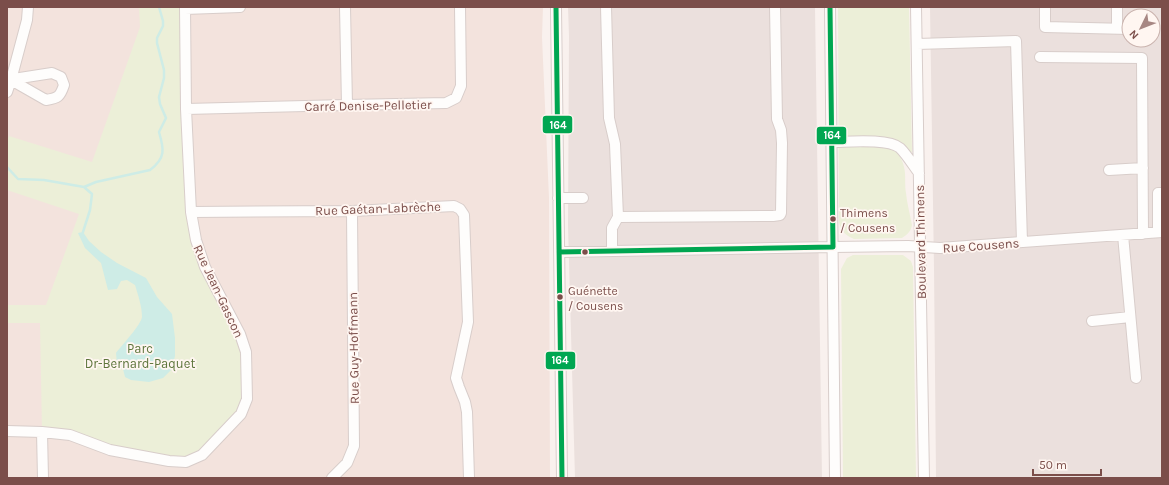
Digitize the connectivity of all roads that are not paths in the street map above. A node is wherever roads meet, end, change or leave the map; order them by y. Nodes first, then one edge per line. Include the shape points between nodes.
1 (28, 7) edge
2 (240, 7) edge
3 (345, 7) edge
4 (460, 7) edge
5 (556, 7) edge
6 (606, 7) edge
7 (775, 7) edge
8 (830, 7) edge
9 (916, 7) edge
10 (1045, 7) edge
11 (1118, 7) edge
12 (185, 8) edge
13 (1117, 29) junction
14 (1121, 29) edge
15 (917, 44) junction
16 (1040, 57) dead end
17 (9, 80) edge
18 (7, 92) edge
19 (347, 104) junction
20 (186, 109) junction
21 (832, 142) junction
22 (1143, 168) junction
23 (1109, 170) dead end
24 (919, 173) junction
25 (1162, 193) edge
26 (558, 198) junction
27 (583, 198) dead end
28 (352, 211) junction
29 (191, 212) junction
30 (618, 217) junction
31 (1160, 232) edge
32 (1143, 234) junction
33 (1123, 235) junction
34 (1022, 242) junction
35 (833, 247) junction
36 (920, 247) junction
37 (612, 251) junction
38 (559, 252) junction
39 (1130, 317) junction
40 (1092, 321) dead end
41 (1136, 378) dead end
42 (7, 430) edge
43 (42, 432) junction
44 (43, 478) edge
45 (332, 478) edge
46 (469, 478) edge
47 (562, 478) edge
48 (835, 478) edge
49 (924, 478) edge

1 - 17 street via 27,20
2 - 12 street
3 - 19 street
4 - 19 street, Carré Denise-Pelletier via 461,86 456,98 446,103
5 - 26 street
6 - 30 street via 609,118 615,144
7 - 30 street via 777,119 782,143 780,215
8 - 21 street
9 - 15 street, Boulevard Thimens
10 - 13 street via 1045,28
11 - 13 street
12 - 20 street, Rue Jean-Gascon
13 - 14 street
15 - 24 street, Boulevard Thimens
15 - 34 street via 1016,41
16 - 22 street via 1142,58
17 - 17 street via 46,100 56,98 64,85 61,77 52,73
17 - 18 street
19 - 20 street, Carré Denise-Pelletier
20 - 29 street, Rue Jean-Gascon
21 - 24 street via 892,144 900,149
21 - 35 street
22 - 23 street
22 - 32 street
24 - 36 street, Boulevard Thimens
25 - 31 street via 1158,193
26 - 27 street
26 - 38 street
28 - 29 street, Rue Gaétan-Labrèche
28 - 45 street, Rue Guy-Hoffmann via 354,446 347,463
28 - 46 street, Rue Gaétan-Labrèche via 454,206 464,215 468,322 456,378 467,412
29 - 43 street, Rue Jean-Gascon via 196,240 205,267 240,334 246,352 247,399 241,414 202,455 186,462 110,450 70,435
30 - 37 street via 612,228
31 - 32 street, Rue Cousens
32 - 33 street, Rue Cousens
33 - 34 street, Rue Cousens
33 - 39 street
34 - 36 street, Rue Cousens
35 - 36 street, Rue Cousens
35 - 37 street, Rue Cousens
35 - 48 street
36 - 49 street, Boulevard Thimens
37 - 38 street, Rue Cousens
38 - 47 street
39 - 40 street
39 - 41 street
42 - 43 street, Rue Jean-Gascon
43 - 44 street

